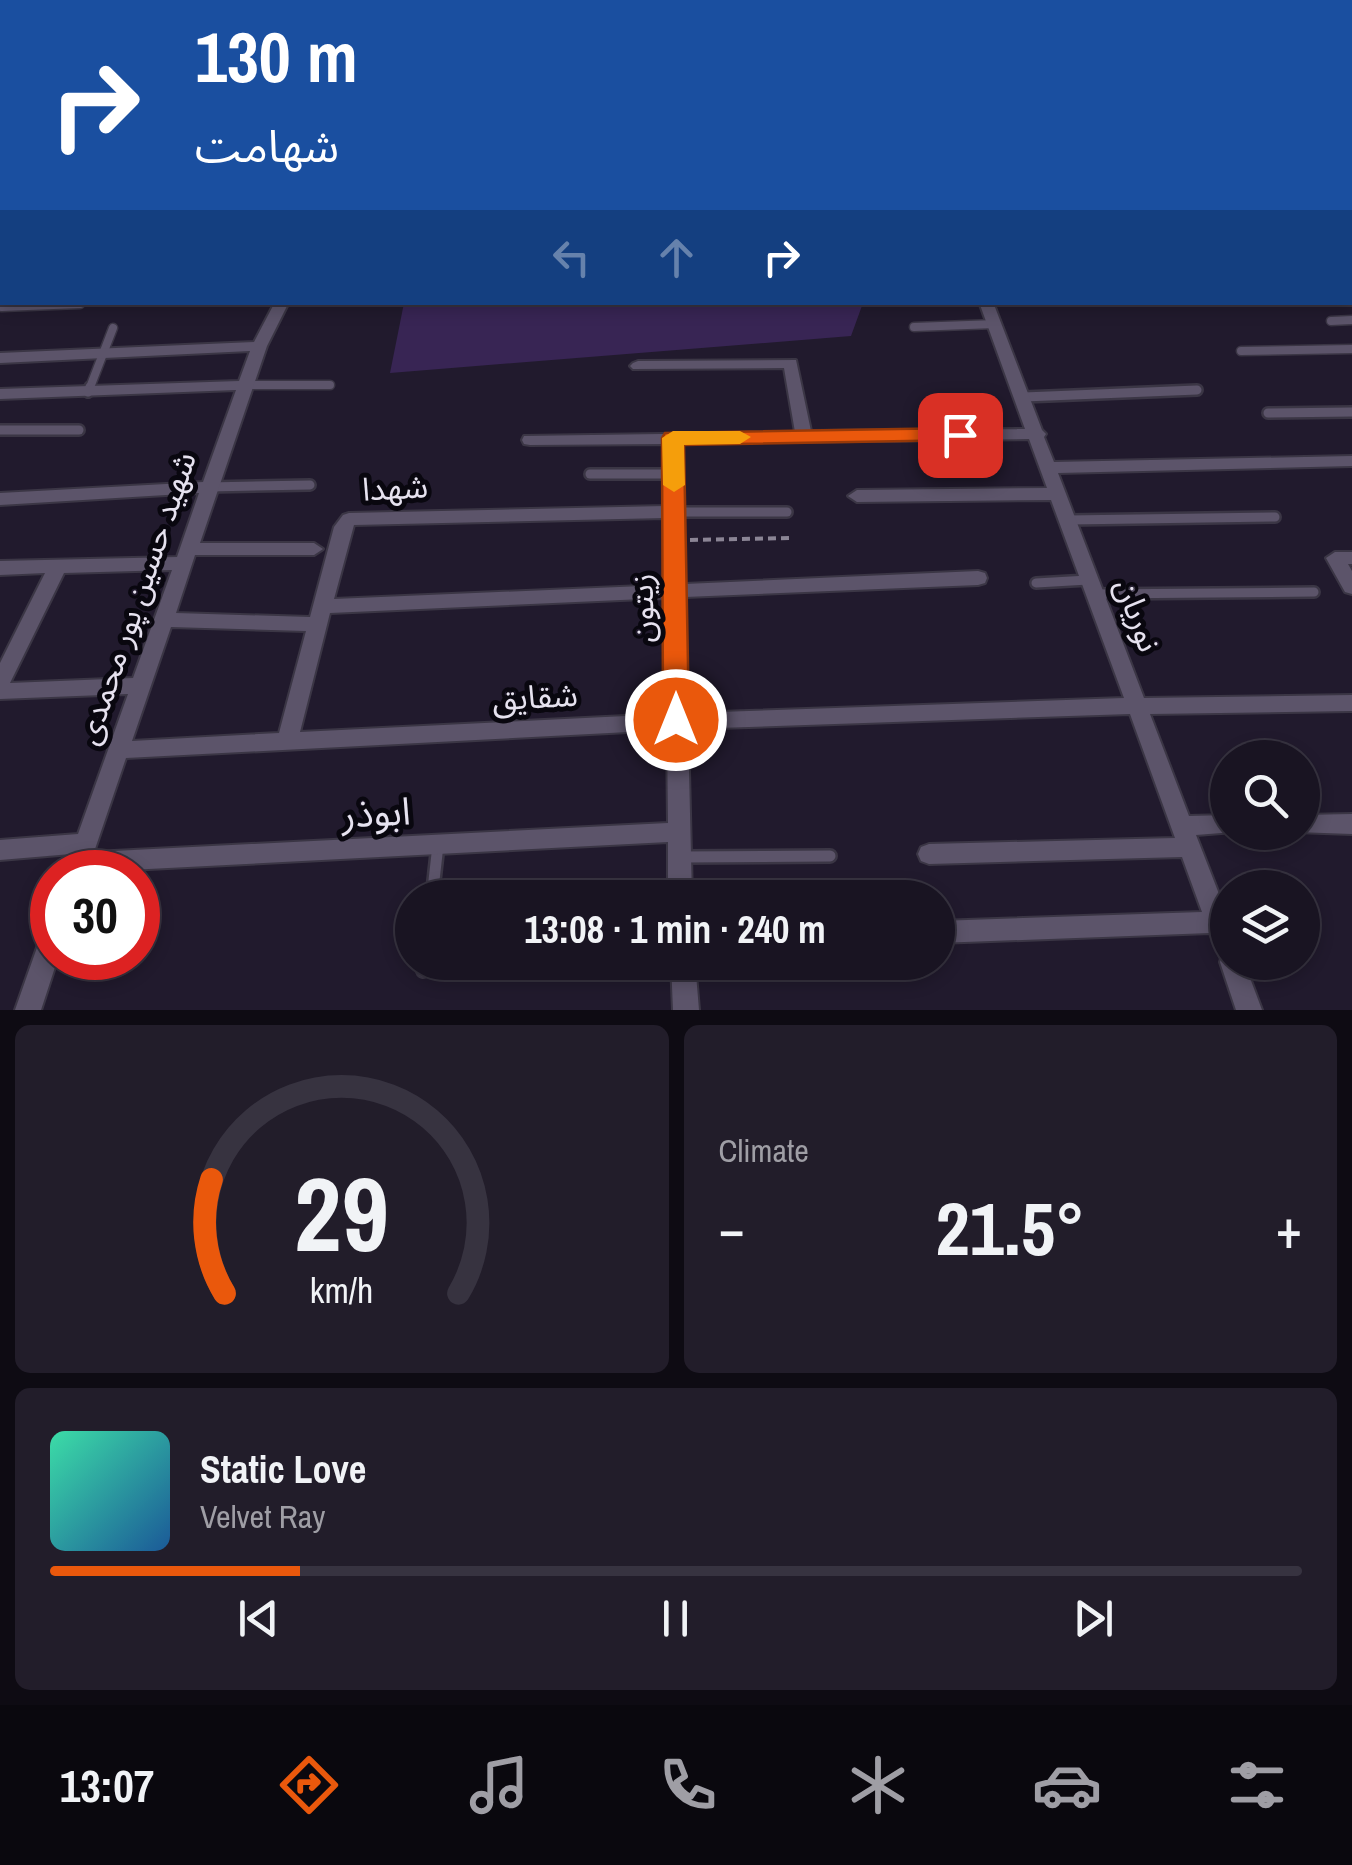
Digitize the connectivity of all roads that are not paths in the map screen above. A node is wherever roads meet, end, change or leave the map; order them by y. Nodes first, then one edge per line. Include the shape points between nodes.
1 (38, 305) edge
2 (280, 305) edge
3 (987, 305) edge
4 (2, 307) edge
5 (1331, 320) dead end
6 (1352, 320) edge
7 (995, 324) junction
8 (914, 327) dead end
9 (113, 328) dead end
10 (259, 346) junction
11 (1241, 350) dead end
12 (1352, 350) edge
13 (104, 353) junction
14 (0, 358) edge
15 (638, 366) dead end
16 (245, 385) junction
17 (330, 385) dead end
18 (1197, 390) dead end
19 (88, 392) junction
20 (0, 394) edge
21 (1024, 397) junction
22 (1352, 412) edge
23 (1268, 413) dead end
24 (0, 430) edge
25 (79, 430) dead end
26 (1038, 434) junction
27 (804, 437) junction
28 (673, 438) junction
29 (530, 440) dead end
30 (1352, 460) edge
31 (1050, 468) junction
32 (590, 474) dead end
33 (674, 474) junction
34 (310, 485) dead end
35 (208, 487) junction
36 (1059, 494) junction
37 (857, 496) dead end
38 (0, 499) edge
39 (674, 512) junction
40 (788, 512) dead end
41 (1275, 517) dead end
42 (1069, 520) junction
43 (314, 549) dead end
44 (184, 556) junction
45 (1352, 558) edge
46 (58, 566) junction
47 (0, 568) edge
48 (978, 578) dead end
49 (1036, 583) dead end
50 (1093, 587) junction
51 (1352, 587) edge
52 (675, 592) junction
53 (1314, 592) dead end
54 (320, 615) junction
55 (162, 620) junction
56 (5, 664) edge
57 (0, 683) edge
58 (140, 686) junction
59 (0, 691) edge
60 (1352, 703) edge
61 (1136, 704) junction
62 (676, 720) junction
63 (287, 740) junction
64 (118, 750) junction
65 (1352, 824) edge
66 (1320, 825) edge
67 (1210, 831) edge
68 (677, 832) junction
69 (1186, 837) junction
70 (438, 844) junction
71 (0, 850) edge
72 (83, 850) edge
73 (30, 854) edge
74 (929, 854) dead end
75 (160, 856) edge
76 (830, 856) dead end
77 (678, 857) junction
78 (434, 880) edge
79 (679, 880) edge
80 (1210, 903) edge
81 (1210, 922) edge
82 (955, 931) edge
83 (38, 980) edge
84 (684, 980) edge
85 (1238, 980) edge
86 (28, 1010) edge
87 (686, 1010) edge
88 (1249, 1010) edge

1 - 4 lane
2 - 10 street, شهید حسین پور محمدی
3 - 7 street, نوریان
5 - 6 lane
7 - 8 lane
7 - 21 street, نوریان
9 - 13 lane
10 - 13 street
10 - 16 street, شهید حسین پور محمدی
11 - 12 lane
13 - 14 street
13 - 19 lane
15 - 27 street via 791,363
16 - 17 lane
16 - 19 street
16 - 35 street, شهید حسین پور محمدی
18 - 21 lane
19 - 20 street
21 - 26 street, نوریان
22 - 23 lane
24 - 25 lane
26 - 27 street
26 - 31 street, نوریان
27 - 28 street
28 - 29 street
28 - 33 street, زیتون
30 - 31 street
31 - 36 street, نوریان
32 - 33 lane
33 - 39 street, زیتون
34 - 35 lane
35 - 38 street
35 - 44 street, شهید حسین پور محمدی
36 - 37 street
36 - 42 street, نوریان
39 - 40 lane
39 - 52 street, زیتون
39 - 54 street, شهدا via 349,520
41 - 42 lane
42 - 50 street, نوریان
43 - 44 street
44 - 46 street
44 - 55 street, شهید حسین پور محمدی
45 - 51 street via 1334,558
46 - 47 street
46 - 56 street
48 - 52 street
49 - 50 lane
50 - 53 lane
50 - 61 street, نوریان
52 - 54 street
52 - 62 street, زیتون
54 - 55 street
54 - 63 street, شهدا
55 - 58 street, شهید حسین پور محمدی
56 - 57 street
58 - 59 street
58 - 64 street, شهید حسین پور محمدی
60 - 61 street, شقایق
61 - 62 street, شقایق
61 - 69 street, نوریان
62 - 63 street, شقایق
62 - 68 street, زیتون
63 - 64 street, شقایق
64 - 72 street, شهید حسین پور محمدی
65 - 66 street
67 - 69 street
68 - 70 street, ابوذر
68 - 77 street, زیتون
69 - 74 street
69 - 80 street, نوریان
70 - 75 street, ابوذر
70 - 78 lane
71 - 73 street, ابوذر
76 - 77 lane
77 - 79 street, زیتون
81 - 82 street
83 - 86 street
84 - 87 street
85 - 88 street

